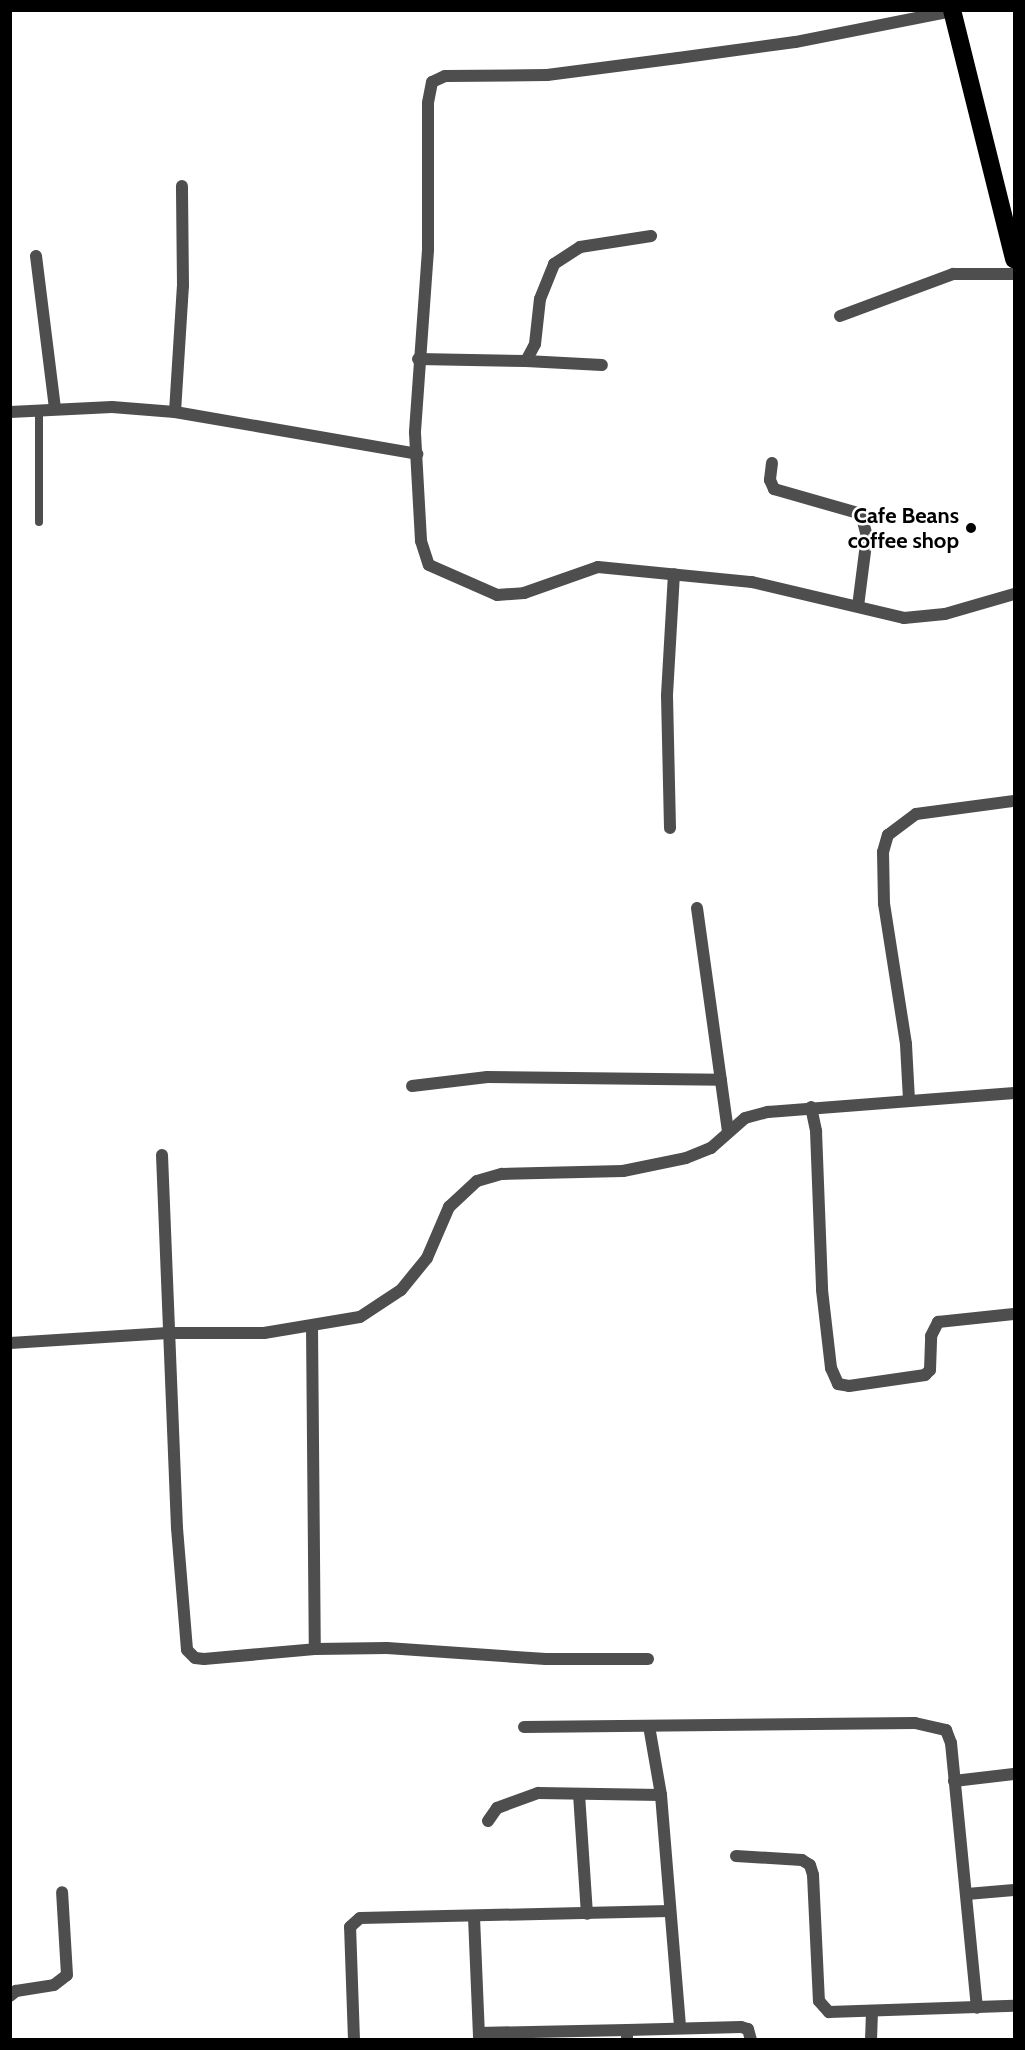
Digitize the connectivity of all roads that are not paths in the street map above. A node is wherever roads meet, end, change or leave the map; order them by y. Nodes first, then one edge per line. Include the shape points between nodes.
1 (952, 11) edge
2 (182, 186) dead end
3 (651, 236) dead end
4 (36, 256) dead end
5 (1014, 259) edge
6 (1014, 274) edge
7 (840, 316) dead end
8 (418, 359) junction
9 (526, 361) junction
10 (602, 365) dead end
11 (55, 408) junction
12 (39, 409) junction
13 (10, 411) edge
14 (175, 412) junction
15 (417, 454) junction
16 (772, 463) dead end
17 (39, 522) dead end
18 (675, 574) junction
19 (1014, 594) edge
20 (858, 606) junction
21 (1014, 801) edge
22 (670, 828) dead end
23 (697, 908) dead end
24 (721, 1080) junction
25 (412, 1086) dead end
26 (1014, 1093) edge
27 (909, 1100) junction
28 (811, 1107) junction
29 (728, 1130) junction
30 (162, 1155) dead end
31 (1014, 1314) edge
32 (312, 1326) junction
33 (168, 1334) junction
34 (10, 1343) edge
35 (315, 1649) junction
36 (648, 1659) dead end
37 (649, 1726) junction
38 (524, 1727) dead end
39 (1014, 1774) edge
40 (954, 1781) junction
41 (579, 1794) junction
42 (661, 1795) junction
43 (488, 1821) dead end
44 (736, 1856) dead end
45 (1014, 1890) edge
46 (62, 1892) dead end
47 (967, 1894) junction
48 (669, 1911) junction
49 (587, 1914) junction
50 (474, 1917) junction
51 (10, 1996) edge
52 (1014, 2006) edge
53 (977, 2008) junction
54 (872, 2012) junction
55 (680, 2027) junction
56 (627, 2035) edge
57 (479, 2036) edge
58 (354, 2040) edge
59 (751, 2040) edge
60 (870, 2040) edge

1 - 5 highway
1 - 8 street via 795,42 548,75 438,78 429,94 428,250
2 - 14 street via 183,286
3 - 9 street via 580,247 554,264 540,299 535,344
4 - 11 street
6 - 7 street via 953,274
8 - 9 street
8 - 15 street
9 - 10 street
11 - 12 street
11 - 14 street
12 - 13 street
12 - 17 lane
14 - 15 street
15 - 18 street via 421,541 429,566 444,575 497,595 524,594 598,567
16 - 20 street via 770,480 774,489 861,514 867,536
18 - 20 street via 752,582
18 - 22 street via 667,695
19 - 20 street via 922,619
21 - 27 street via 916,814 888,835 883,852 884,904 906,1044
23 - 24 street
24 - 25 street via 487,1077
24 - 29 street
26 - 27 street
27 - 28 street
28 - 29 street via 752,1116
28 - 31 street via 816,1131 822,1290 831,1368 838,1384 849,1386 924,1375 930,1370 931,1336 938,1322
29 - 32 street via 711,1148 686,1158 623,1171 502,1174 477,1180 449,1207 427,1258 401,1290 360,1317
30 - 33 street
32 - 33 street via 264,1333
32 - 35 street
33 - 34 street
33 - 35 street via 183,1638 187,1650 195,1658 204,1659
35 - 36 street via 387,1648 522,1658
37 - 38 street
37 - 40 street via 932,1725 946,1730
37 - 42 street
39 - 40 street
40 - 47 street
41 - 42 street
41 - 43 street via 523,1796 497,1808
41 - 49 street
42 - 48 street
44 - 54 street via 802,1860 810,1865 822,2008 829,2012
45 - 47 street
46 - 51 street via 67,1974 54,1985 15,1991
47 - 53 street
48 - 49 street
48 - 55 street
49 - 50 street
50 - 57 street
50 - 58 street via 368,1917 354,1921 350,1938
52 - 53 street
53 - 54 street
54 - 60 street
55 - 56 street
55 - 59 street via 741,2027 748,2030
56 - 57 street

